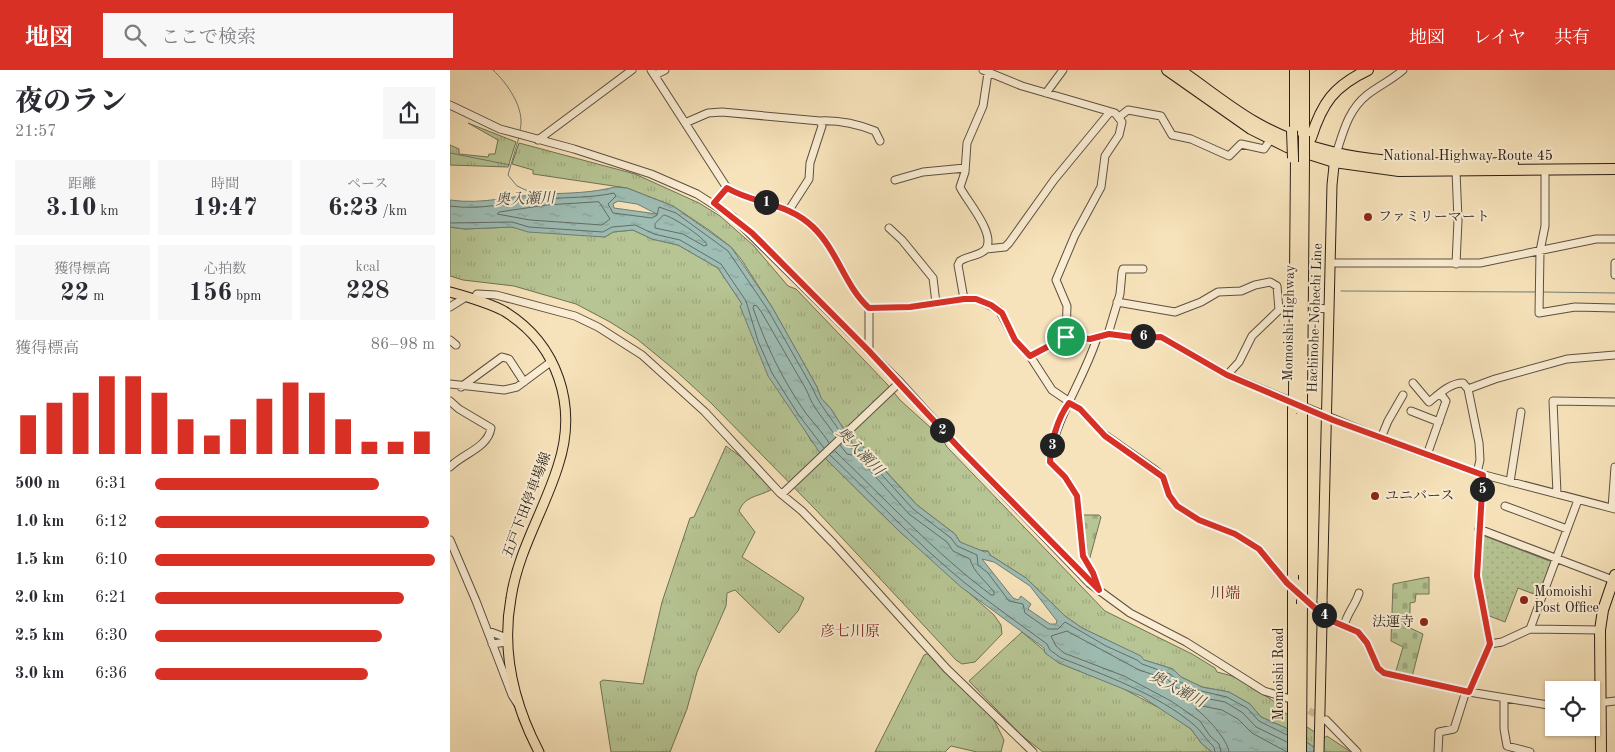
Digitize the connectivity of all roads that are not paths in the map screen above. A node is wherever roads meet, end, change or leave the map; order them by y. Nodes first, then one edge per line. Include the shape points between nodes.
1 (632, 70) edge
2 (665, 70) edge
3 (1063, 70) edge
4 (1167, 70) edge
5 (1180, 70) edge
6 (1288, 70) edge
7 (1295, 70) edge
8 (1304, 70) edge
9 (1368, 70) edge
10 (1403, 70) edge
11 (653, 72) edge
12 (986, 72) edge
13 (1046, 93) junction
14 (450, 105) edge
15 (1110, 112) junction
16 (1119, 117) junction
17 (820, 121) junction
18 (685, 123) junction
19 (1301, 134) junction
20 (1271, 139) junction
21 (538, 140) junction
22 (880, 141) dead end
23 (1335, 158) junction
24 (1300, 161) junction
25 (1615, 162) edge
26 (966, 168) junction
27 (1615, 169) edge
28 (1545, 170) junction
29 (1456, 171) junction
30 (894, 180) dead end
31 (727, 188) junction
32 (714, 203) junction
33 (789, 210) junction
34 (889, 228) dead end
35 (1615, 239) edge
36 (986, 249) junction
37 (1540, 251) junction
38 (1330, 263) junction
39 (1615, 263) edge
40 (1456, 264) junction
41 (1143, 269) dead end
42 (1615, 275) edge
43 (450, 292) edge
44 (470, 298) junction
45 (964, 299) junction
46 (1117, 302) junction
47 (936, 303) junction
48 (450, 307) edge
49 (869, 308) junction
50 (1314, 308) dead end
51 (1329, 308) junction
52 (1615, 308) edge
53 (1108, 334) junction
54 (1066, 337) junction
55 (1097, 338) junction
56 (869, 351) junction
57 (1615, 355) edge
58 (1030, 356) junction
59 (552, 360) junction
60 (1227, 375) junction
61 (524, 382) junction
62 (1413, 383) dead end
63 (450, 384) edge
64 (898, 384) junction
65 (461, 386) junction
66 (1468, 389) junction
67 (1440, 393) junction
68 (1403, 395) dead end
69 (1298, 397) junction
70 (450, 401) edge
71 (1615, 402) edge
72 (1069, 403) junction
73 (1410, 411) dead end
74 (1298, 412) junction
75 (1521, 412) dead end
76 (1326, 416) junction
77 (1439, 422) junction
78 (1381, 438) junction
79 (1426, 455) junction
80 (450, 467) edge
81 (1615, 467) edge
82 (1480, 474) junction
83 (1510, 482) junction
84 (784, 493) junction
85 (1557, 494) junction
86 (1578, 500) junction
87 (1505, 506) dead end
88 (1613, 509) edge
89 (1479, 528) junction
90 (1567, 529) junction
91 (450, 540) edge
92 (1556, 559) junction
93 (1613, 585) edge
94 (1099, 590) junction
95 (1359, 593) dead end
96 (1293, 596) joint
97 (1302, 604) joint
98 (1344, 626) junction
99 (1530, 629) junction
100 (1600, 630) junction
101 (488, 631) junction
102 (507, 640) junction
103 (492, 644) junction
104 (1490, 644) junction
105 (1597, 681) edge
106 (1467, 692) junction
107 (1287, 698) dead end
108 (1504, 698) junction
109 (1615, 701) edge
110 (1600, 703) edge
111 (518, 705) junction
112 (1545, 705) edge
113 (1297, 718) junction
114 (1326, 720) tunnel mouth
115 (1599, 736) edge
116 (538, 752) edge
117 (1032, 752) edge
118 (1292, 752) edge
119 (1301, 752) edge
120 (1318, 752) edge
121 (1357, 752) edge
122 (1438, 752) edge
123 (1530, 752) edge
124 (1600, 752) edge

1 - 21 street
2 - 11 street
3 - 13 street
4 - 20 highway, National Highway Route 45 via 1233,118
5 - 23 highway, National Highway Route 45 via 1254,122
6 - 19 highway
7 - 19 highway
8 - 19 highway
9 - 19 highway via 1333,93
10 - 23 street via 1367,94 1354,109 1345,125
11 - 18 street
12 - 13 street
12 - 26 street via 983,106 967,143
13 - 15 street
14 - 21 street via 500,129
15 - 16 street
15 - 36 street via 1054,180 1010,243 1005,247
16 - 20 street via 1128,110 1157,114 1164,119 1172,135 1191,139 1229,156 1241,144 1264,149
16 - 54 street via 1122,127 1105,156 1101,187 1078,228 1056,280 1067,306
17 - 18 street via 722,112 708,113
17 - 22 street via 859,125 875,131
17 - 33 street via 822,126 810,163 809,179
18 - 31 street
19 - 24 highway, bridge
19 - 24 highway
20 - 23 highway, National Highway Route 45
21 - 32 street via 625,164
23 - 25 highway, National Highway Route 45 via 1409,163
23 - 29 highway, National Highway Route 45 via 1390,171
23 - 38 main road, Hachinohe-Nohechi Line
24 - 69 highway via 1296,201
24 - 69 highway, Momoishi Highway via 1304,178
26 - 30 street via 923,172
26 - 36 street via 960,187 978,214 986,234
27 - 28 highway, National Highway Route 45
28 - 29 highway, National Highway Route 45
28 - 37 street via 1546,226
29 - 40 street
31 - 32 street
31 - 33 street
32 - 56 street via 752,233
33 - 49 street via 827,243 846,281
34 - 47 street via 933,278
35 - 37 street via 1596,239
36 - 45 street via 960,260
37 - 40 street via 1480,263
37 - 52 street via 1540,313 1576,307
38 - 40 street
38 - 51 main road, Hachinohe-Nohechi Line
39 - 42 street
41 - 46 street via 1123,269
43 - 44 main road, 五戸下田停車場線
44 - 48 street
44 - 59 main road, 五戸下田停車場線 via 502,310 525,326
44 - 84 street via 477,294 496,295 555,310 575,316 616,338 642,355 705,412
45 - 47 street
45 - 58 street via 976,299 999,310 1015,340
46 - 53 street
46 - 60 street via 1175,312 1218,292 1241,291 1270,282 1277,286 1281,310 1252,336
47 - 49 street
49 - 56 street
50 - 51 street
51 - 76 main road, Hachinohe-Nohechi Line
53 - 55 street
53 - 60 street via 1161,337
54 - 55 street
54 - 58 street
55 - 72 street
56 - 64 street
57 - 66 street via 1567,359
58 - 72 street via 1046,383
59 - 61 street
59 - 102 main road, 五戸下田停車場線 via 564,393 565,440 554,480 514,579
60 - 76 street
61 - 65 street via 504,390
61 - 65 street via 509,359 502,356
62 - 67 street via 1429,402
63 - 65 street
64 - 84 street
64 - 94 street
66 - 67 street via 1461,382
66 - 82 street via 1479,443
67 - 77 street via 1446,401
68 - 78 street
69 - 74 highway, Momoishi Highway, bridge
70 - 80 street via 459,410 491,428 481,446
71 - 85 street via 1553,400
72 - 94 street via 1052,445 1050,462 1077,496 1083,556
72 - 98 street via 1080,409 1105,436 1163,477 1177,506 1259,549 1287,583 1332,621
73 - 77 street
74 - 96 highway, Momoishi Highway, bridge
74 - 97 highway, Momoishi Highway, bridge
75 - 83 street
76 - 78 street
76 - 120 main road, Hachinohe-Nohechi Line, bridge
77 - 79 street
78 - 79 street
79 - 82 street
81 - 88 street
82 - 83 street
82 - 89 street
83 - 85 street
84 - 117 street via 947,669
85 - 86 street
86 - 88 street
86 - 90 street
87 - 90 street
89 - 92 street
89 - 104 street via 1477,576
90 - 92 street
91 - 101 street
92 - 93 street
92 - 99 street
93 - 100 highway
94 - 107 street via 1130,613 1186,642 1264,691
95 - 98 street
96 - 113 highway, Momoishi Road
97 - 113 highway, Momoishi Road
98 - 106 street via 1363,637 1378,668 1384,673
99 - 100 street
99 - 104 street
100 - 105 highway
101 - 102 street
101 - 103 street
102 - 103 street
102 - 111 main road, 五戸下田停車場線
103 - 111 street
104 - 106 street
106 - 108 street
106 - 122 street via 1454,729 1439,732
108 - 112 street
108 - 123 street via 1507,746
109 - 110 street
111 - 116 main road, 五戸下田停車場線
113 - 118 highway, Momoishi Road
113 - 119 highway, Momoishi Road
114 - 121 street
115 - 124 highway

